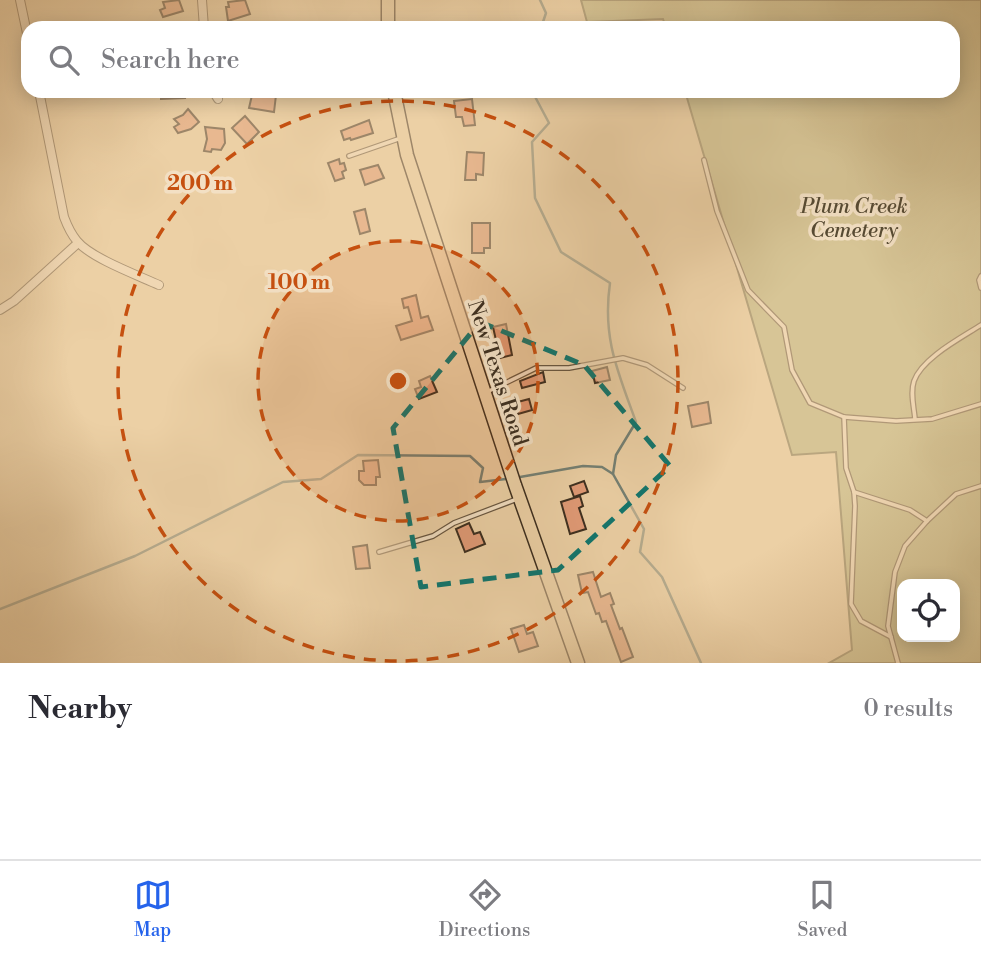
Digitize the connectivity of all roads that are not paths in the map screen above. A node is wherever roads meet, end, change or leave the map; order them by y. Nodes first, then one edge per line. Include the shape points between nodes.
1 (20, 0) edge
2 (202, 0) edge
3 (388, 0) edge
4 (24, 21) edge
5 (204, 21) edge
6 (388, 21) edge
7 (39, 98) edge
8 (395, 98) edge
9 (402, 137) junction
10 (349, 156) dead end
11 (704, 160) dead end
12 (78, 243) junction
13 (981, 276) edge
14 (159, 285) dead end
15 (981, 288) edge
16 (0, 310) edge
17 (981, 325) edge
18 (683, 387) dead end
19 (485, 394) junction
20 (981, 404) edge
21 (844, 418) junction
22 (915, 419) junction
23 (981, 485) edge
24 (854, 492) junction
25 (519, 498) junction
26 (927, 521) junction
27 (379, 552) dead end
28 (891, 637) junction
29 (578, 663) edge
30 (898, 663) edge

1 - 4 street
2 - 5 street
3 - 6 main road
7 - 12 street via 64,217
8 - 9 main road, New Texas Road
9 - 10 lane
9 - 19 main road, New Texas Road
11 - 21 lane via 717,211 748,290 783,327 792,370 810,403
12 - 14 street
12 - 16 street
13 - 15 lane
17 - 22 lane via 919,371 912,390
18 - 19 lane via 647,365 623,358 569,368 536,368
19 - 25 main road, New Texas Road
20 - 22 lane via 932,419
21 - 22 lane
21 - 24 lane via 846,468
23 - 26 lane via 956,494
24 - 26 lane via 910,510
24 - 28 lane via 851,604 861,621
25 - 27 lane via 433,536
25 - 29 main road, New Texas Road
26 - 28 lane via 905,546 895,572 888,626
28 - 30 lane

